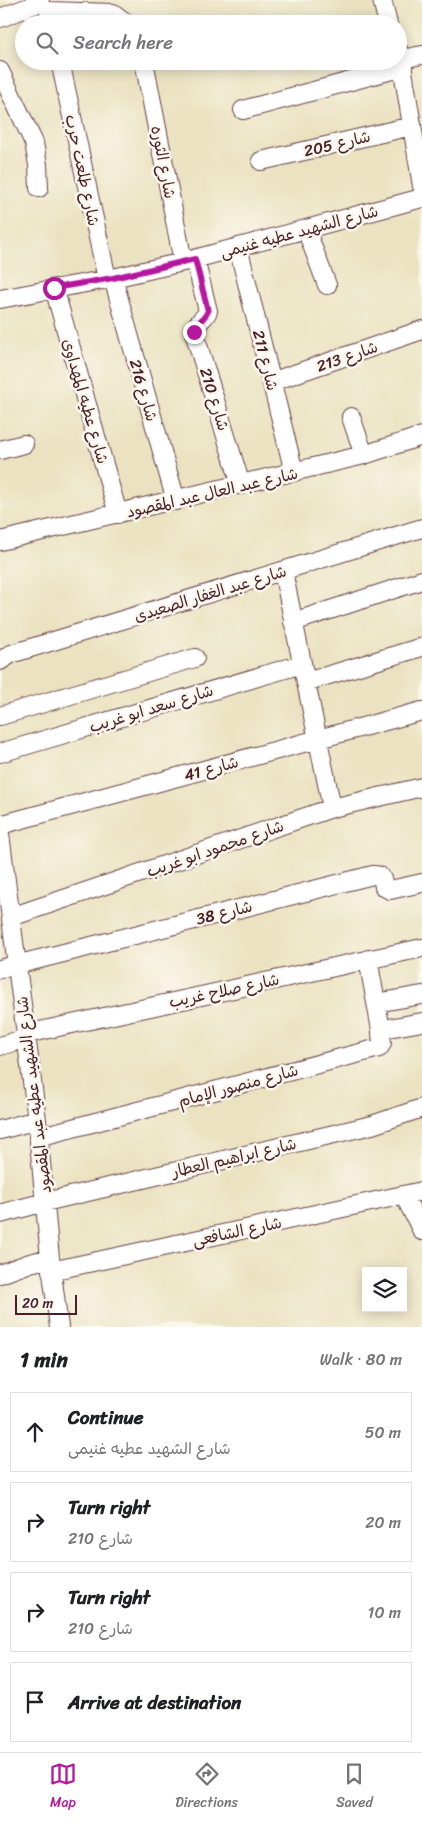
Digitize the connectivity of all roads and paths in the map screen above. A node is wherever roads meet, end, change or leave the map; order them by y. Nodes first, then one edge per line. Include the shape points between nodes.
1 (382, 0) edge
2 (18, 5) edge
3 (47, 9) edge
4 (116, 15) edge
5 (386, 15) edge
6 (0, 18) edge
7 (422, 55) edge
8 (407, 58) edge
9 (62, 70) edge
10 (146, 70) edge
11 (367, 70) edge
12 (403, 70) edge
13 (0, 71) edge
14 (243, 110) dead end
15 (412, 126) junction
16 (261, 161) dead end
17 (422, 186) edge
18 (39, 188) dead end
19 (422, 198) edge
20 (306, 229) junction
21 (238, 248) junction
22 (189, 261) junction
23 (110, 279) junction
24 (327, 285) dead end
25 (54, 288) junction
26 (1, 296) edge
27 (422, 330) edge
28 (271, 382) junction
29 (351, 417) dead end
30 (422, 436) edge
31 (24, 444) dead end
32 (0, 450) edge
33 (364, 456) junction
34 (294, 472) junction
35 (240, 485) junction
36 (176, 501) junction
37 (118, 514) junction
38 (422, 528) edge
39 (0, 541) edge
40 (283, 571) junction
41 (422, 580) edge
42 (293, 622) junction
43 (422, 647) edge
44 (195, 658) dead end
45 (0, 661) edge
46 (302, 664) junction
47 (306, 682) junction
48 (422, 711) edge
49 (0, 716) edge
50 (318, 739) junction
51 (0, 753) edge
52 (422, 787) edge
53 (332, 808) junction
54 (0, 825) edge
55 (0, 834) edge
56 (2, 870) edge
57 (422, 883) edge
58 (11, 917) junction
59 (422, 948) edge
60 (368, 959) junction
61 (17, 963) junction
62 (0, 969) edge
63 (422, 995) edge
64 (376, 1003) junction
65 (422, 1022) edge
66 (381, 1030) junction
67 (26, 1036) junction
68 (0, 1046) edge
69 (422, 1108) edge
70 (38, 1128) junction
71 (0, 1130) edge
72 (422, 1191) edge
73 (404, 1195) junction
74 (45, 1202) junction
75 (0, 1214) edge
76 (422, 1231) edge
77 (51, 1265) junction
78 (0, 1274) edge
79 (59, 1327) edge

1 - 5 street
2 - 3 street
2 - 6 street
3 - 4 street
7 - 8 street
9 - 23 street, شارع طلعت حرب
10 - 22 street, شارع الثوره
11 - 14 street
12 - 15 street
13 - 18 street via 34,143
15 - 16 street, شارع 205
15 - 17 street
19 - 20 street, شارع الشهيد عطيه غنيمى
20 - 21 street, شارع الشهيد عطيه غنيمى
20 - 24 street
21 - 22 street, شارع الشهيد عطيه غنيمى
21 - 28 street, شارع 211
22 - 23 street, شارع الشهيد عطيه غنيمى
22 - 35 street, شارع 210 via 208,311 196,324 194,332
23 - 25 street, شارع الشهيد عطيه غنيمى
23 - 36 street, شارع 216
25 - 26 street, شارع الشهيد عطيه غنيمى
25 - 37 street, شارع عطيه المهداوى
27 - 28 street, شارع 213
28 - 34 street, شارع 211
29 - 33 street
30 - 33 street, شارع عبد العال عبد المقصود
31 - 32 street
33 - 34 street, شارع عبد العال عبد المقصود
34 - 35 street, شارع عبد العال عبد المقصود
35 - 36 street, شارع عبد العال عبد المقصود
36 - 37 street, شارع عبد العال عبد المقصود
37 - 39 street, شارع عبد العال عبد المقصود
38 - 40 street, شارع عبد الغفار الصعيدى
40 - 42 street
40 - 45 street, شارع عبد الغفار الصعيدى via 11,654
41 - 42 street
42 - 46 street
43 - 47 street
44 - 49 street
46 - 47 street
46 - 51 street, شارع سعد ابو غريب
47 - 50 street
48 - 50 street, شارع 41
50 - 53 street
50 - 54 street, شارع 41
52 - 53 street, شارع محمود ابو غريب
53 - 58 street, شارع محمود ابو غريب
55 - 56 street, شارع الشهيد عطيه عبد المقصود
56 - 58 street, شارع الشهيد عطيه عبد المقصود
57 - 61 street, شارع 38 via 390,890 384,887 381,876 373,875
58 - 61 street, شارع الشهيد عطيه عبد المقصود
59 - 60 street, شارع صلاح غريب
60 - 64 street
60 - 67 street, شارع صلاح غريب
61 - 62 street
61 - 67 street, شارع الشهيد عطيه عبد المقصود
63 - 64 street
64 - 66 street
65 - 66 street
66 - 70 street, شارع منصور الإمام via 379,1048
67 - 68 street, شارع صلاح غريب
67 - 70 street, شارع الشهيد عطيه عبد المقصود
69 - 74 street, شارع ابراهيم العطار via 372,1125
70 - 71 street, شارع منصور الإمام
70 - 74 street, شارع الشهيد عطيه عبد المقصود
72 - 73 street, شارع الشافعى
73 - 76 street
73 - 77 street, شارع الشافعى
74 - 75 street, شارع ابراهيم العطار
74 - 77 street, شارع الشهيد عطيه عبد المقصود
77 - 78 street, شارع الشافعى via 30,1263
77 - 79 street, شارع الشهيد عطيه عبد المقصود

